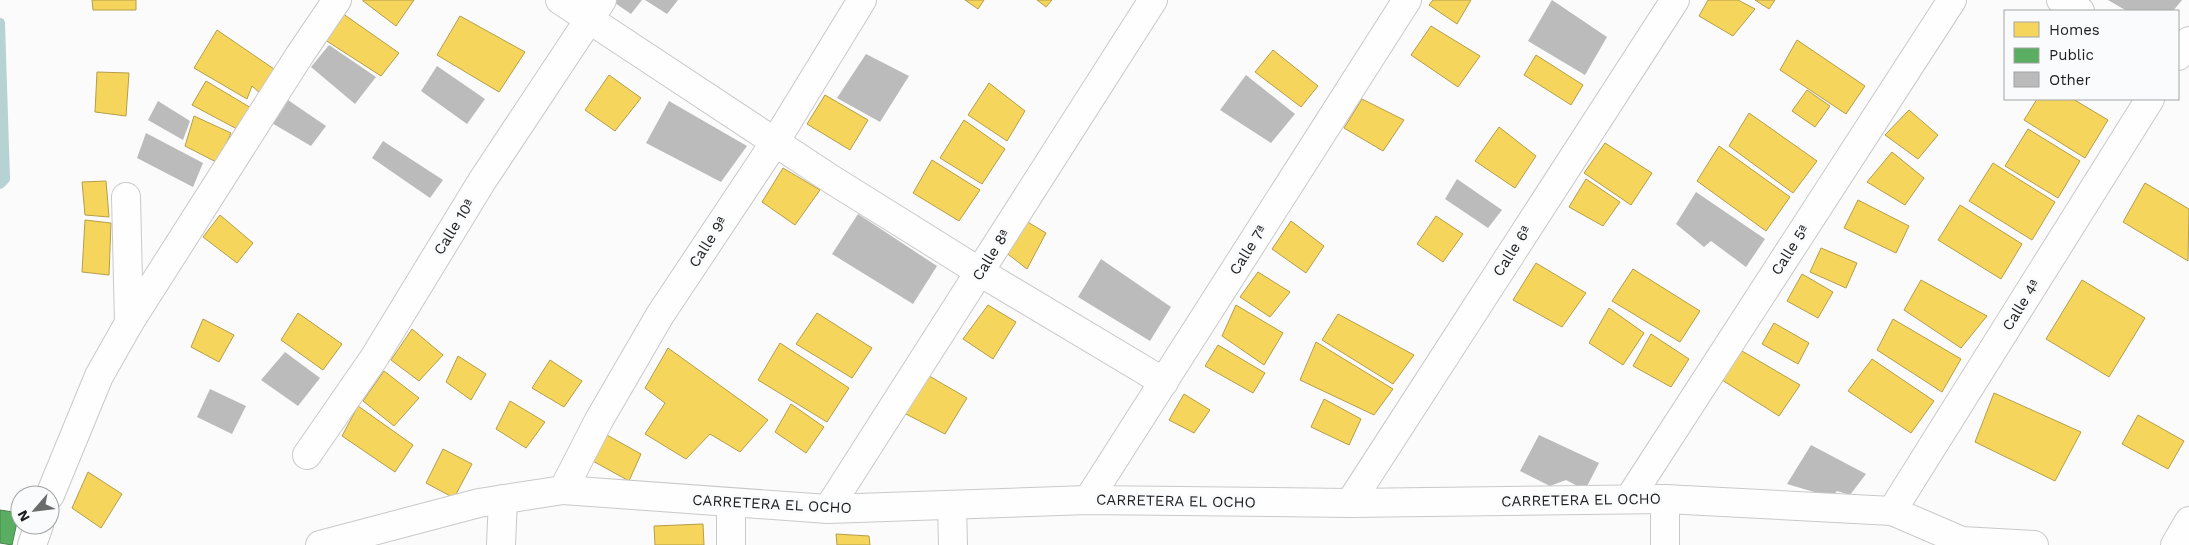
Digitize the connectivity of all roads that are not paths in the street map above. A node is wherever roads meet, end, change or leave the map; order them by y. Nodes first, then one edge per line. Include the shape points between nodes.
1 (337, 0) edge
2 (560, 0) edge
3 (862, 0) edge
4 (1153, 0) edge
5 (1407, 0) edge
6 (1675, 0) edge
7 (1952, 0) edge
8 (2061, 0) edge
9 (595, 10) edge
10 (2078, 10) edge
11 (2189, 41) edge
12 (2179, 55) edge
13 (2149, 100) edge
14 (775, 142) junction
15 (126, 197) dead end
16 (980, 272) junction
17 (129, 323) junction
18 (1164, 382) junction
19 (307, 455) dead end
20 (54, 485) edge
21 (563, 490) junction
22 (503, 499) junction
23 (1629, 499) junction
24 (1665, 499) junction
25 (1088, 500) junction
26 (731, 503) junction
27 (1350, 503) junction
28 (952, 505) junction
29 (828, 509) junction
30 (1892, 511) junction
31 (2189, 521) edge
32 (320, 545) edge
33 (501, 545) edge
34 (731, 545) edge
35 (954, 545) edge
36 (1665, 545) edge
37 (2034, 545) edge
38 (2175, 545) edge

1 - 17 street
2 - 9 street
3 - 14 street, Calle 9ª
4 - 16 street, Calle 8ª
5 - 18 street, Calle 7ª
6 - 27 street, Calle 6ª
7 - 23 street, Calle 5ª
8 - 10 street
9 - 14 street
9 - 19 street, Calle 10ª via 482,181 374,358
11 - 12 street
13 - 30 street, Calle 4ª
14 - 16 street
14 - 21 street, Calle 9ª via 660,315
15 - 17 street
16 - 18 street
16 - 29 street, Calle 8ª
17 - 20 street via 99,376
18 - 25 street, Calle 7ª
21 - 22 street, CARRETERA EL OCHO
21 - 26 street, CARRETERA EL OCHO
22 - 32 street, CARRETERA EL OCHO
22 - 33 street
23 - 24 street, CARRETERA EL OCHO
23 - 27 street, CARRETERA EL OCHO
24 - 30 street, CARRETERA EL OCHO
24 - 36 street
25 - 27 street, CARRETERA EL OCHO
25 - 28 street, CARRETERA EL OCHO
26 - 29 street, CARRETERA EL OCHO
26 - 34 street
28 - 29 street, CARRETERA EL OCHO
28 - 35 street
30 - 37 street, CARRETERA EL OCHO via 1962,541
31 - 38 street

